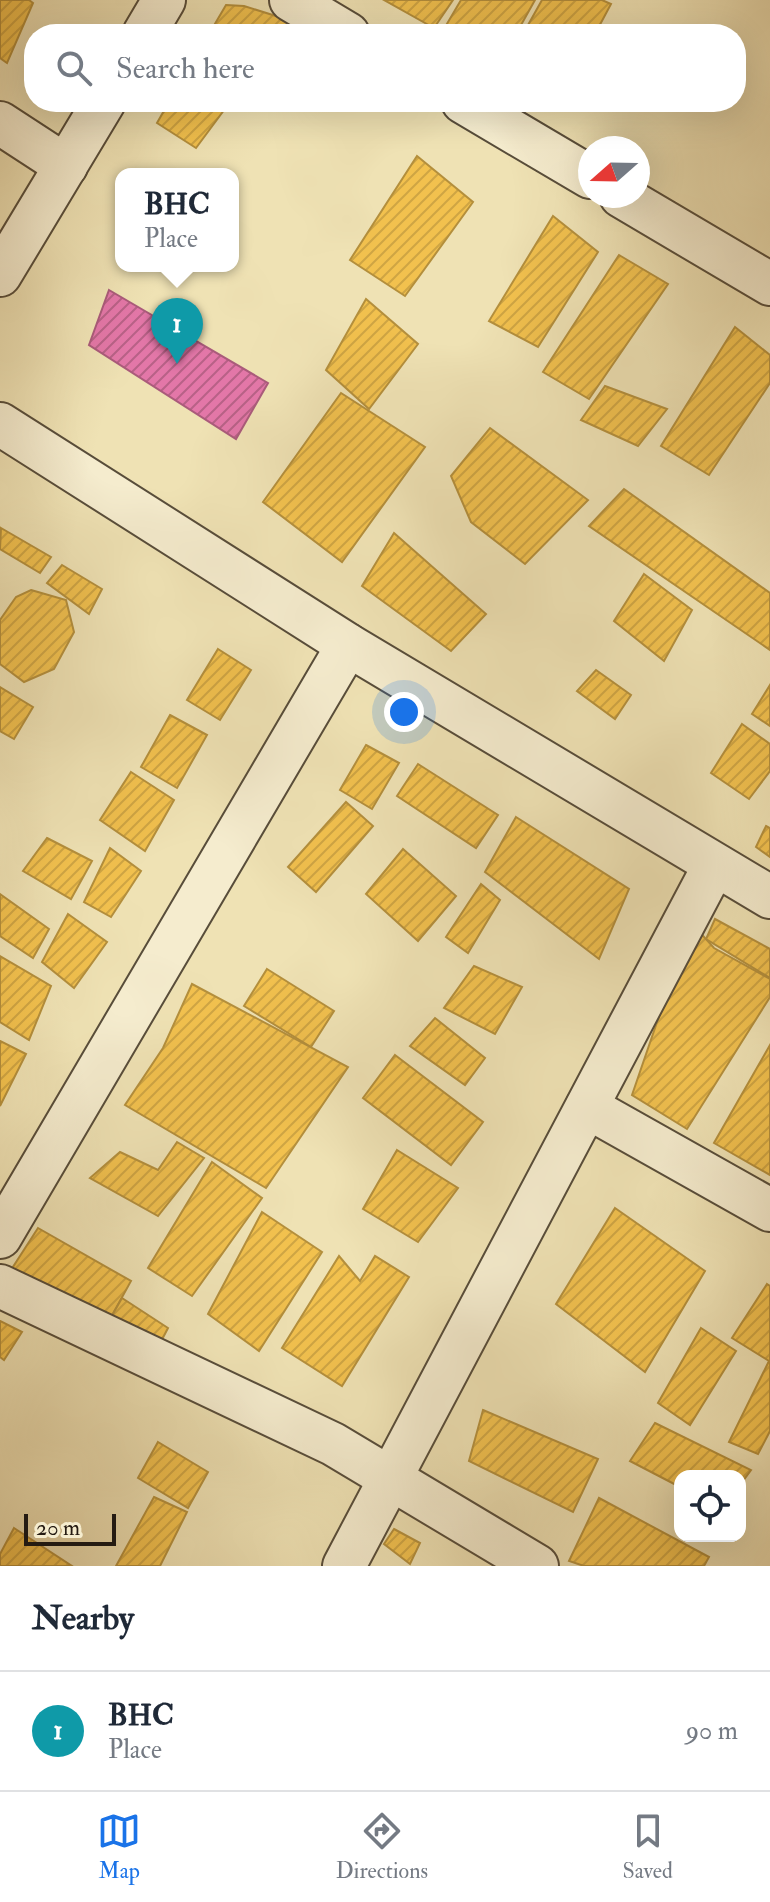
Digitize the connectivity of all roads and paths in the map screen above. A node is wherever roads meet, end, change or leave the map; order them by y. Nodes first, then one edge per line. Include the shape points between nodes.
1 (164, 0) edge
2 (291, 0) edge
3 (150, 24) edge
4 (331, 24) edge
5 (98, 112) edge
6 (480, 112) edge
7 (0, 123) edge
8 (66, 166) junction
9 (578, 170) edge
10 (641, 208) edge
11 (0, 275) edge
12 (770, 284) edge
13 (0, 424) edge
14 (348, 645) junction
15 (714, 866) junction
16 (770, 897) edge
17 (587, 1107) junction
18 (770, 1210) edge
19 (0, 1237) edge
20 (0, 1286) edge
21 (391, 1476) junction
22 (344, 1566) edge
23 (537, 1566) edge

1 - 3 street
2 - 4 street
5 - 8 street
6 - 9 street
7 - 8 street
8 - 11 street
10 - 12 street
13 - 14 street
14 - 15 street
14 - 19 street
15 - 16 street
15 - 17 street
17 - 18 street
17 - 21 street
20 - 21 street
21 - 22 street
21 - 23 street

